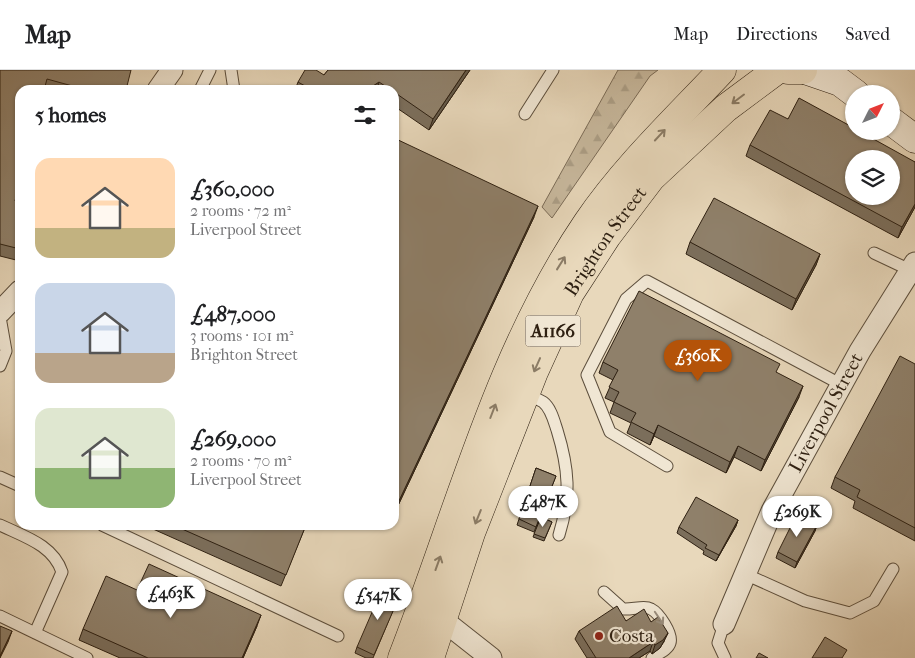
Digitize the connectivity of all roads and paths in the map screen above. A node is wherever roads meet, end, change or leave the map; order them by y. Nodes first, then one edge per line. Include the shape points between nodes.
1 (172, 70) edge
2 (210, 70) edge
3 (231, 70) edge
4 (554, 70) edge
5 (722, 70) edge
6 (777, 70) edge
7 (788, 70) edge
8 (804, 70) edge
9 (844, 82) edge
10 (162, 85) edge
11 (202, 85) edge
12 (233, 85) edge
13 (526, 114) dead end
14 (900, 128) edge
15 (915, 139) edge
16 (874, 253) dead end
17 (913, 266) edge
18 (15, 296) edge
19 (0, 312) edge
20 (0, 317) edge
21 (0, 366) edge
22 (842, 385) junction
23 (526, 394) junction
24 (667, 466) dead end
25 (0, 477) edge
26 (15, 484) edge
27 (0, 524) edge
28 (113, 530) edge
29 (558, 535) dead end
30 (893, 569) dead end
31 (745, 574) junction
32 (604, 592) dead end
33 (0, 616) edge
34 (444, 621) junction
35 (724, 624) joint
36 (35, 633) junction
37 (338, 636) dead end
38 (87, 658) edge
39 (402, 658) edge
40 (430, 658) edge
41 (491, 658) edge
42 (652, 658) edge
43 (724, 658) edge

1 - 10 street
2 - 11 lane
3 - 12 lane
4 - 13 lane
39 -> 5 main road, Brighton Street / A1166 via 512,361 551,281 587,222 630,167
6 -> 23 main road, Brighton Street / A1166 via 726,108 646,185 607,236 570,293
7 - 8 main road
8 - 9 street
14 - 15 street
16 - 17 lane
17 - 22 street, Liverpool Street
18 - 19 street
20 - 21 lane via 6,351
22 - 24 lane via 648,281 626,299 588,375 610,432
22 - 31 street, Liverpool Street via 772,511
23 - 29 lane via 545,403 564,451 569,484 567,510
23 -> 34 main road, Brighton Street / A1166 via 471,533
25 - 26 lane
27 - 36 lane via 46,547 58,560 62,572
28 - 37 lane
30 - 31 lane via 874,601 850,612 805,601
31 - 35 street, Liverpool Street
32 -> 42 lane via 624,609 650,608 656,612 670,634 670,643
33 - 36 lane
34 - 40 main road, Brighton Street / A1166
34 - 41 street
35 - 43 lane via 718,643
36 - 38 lane

